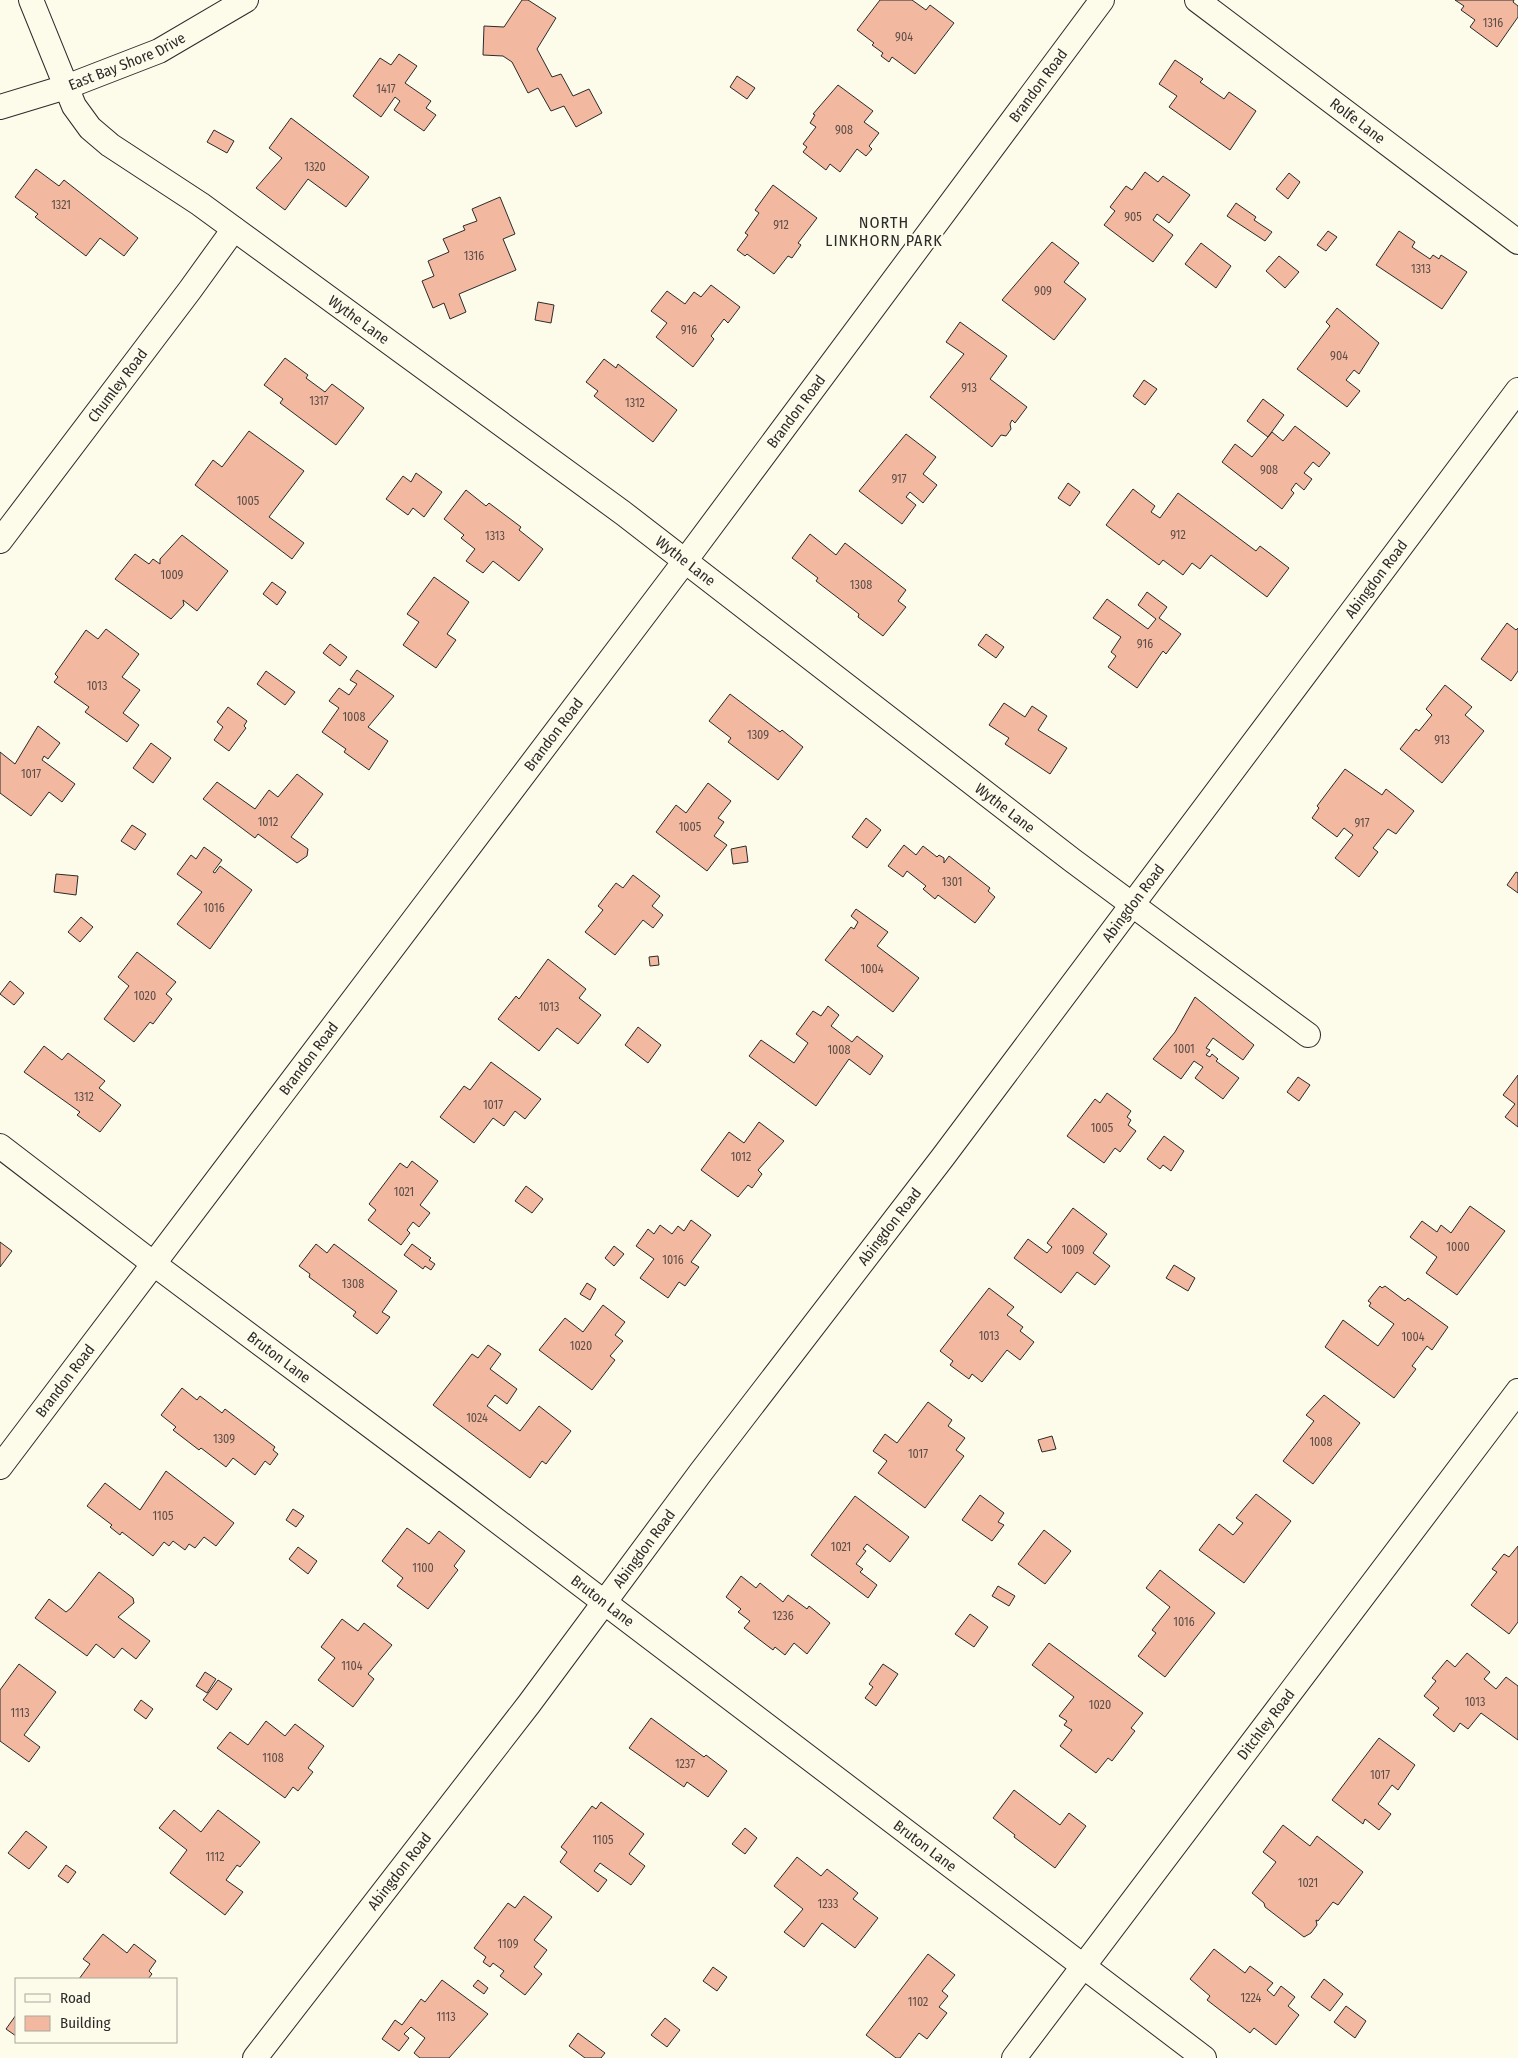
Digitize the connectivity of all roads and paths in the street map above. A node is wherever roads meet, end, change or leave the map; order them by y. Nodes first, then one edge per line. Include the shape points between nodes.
1 (31, 0) edge
2 (246, 0) edge
3 (1102, 0) edge
4 (1197, 0) edge
5 (66, 87) junction
6 (0, 107) edge
7 (234, 229) junction
8 (1518, 242) edge
9 (1518, 390) edge
10 (0, 541) edge
11 (685, 561) junction
12 (1132, 904) junction
13 (1308, 1035) dead end
14 (0, 1146) edge
15 (154, 1264) junction
16 (1518, 1391) edge
17 (0, 1467) edge
18 (605, 1602) junction
19 (1084, 1966) junction
20 (255, 2058) edge
21 (1014, 2058) edge
22 (1204, 2058) edge

1 - 5 street, Wythe Lane
2 - 5 street, East Bay Shore Drive via 159,51
3 - 11 street, Brandon Road
4 - 8 street, Rolfe Lane
5 - 6 street, East Bay Shore Drive
5 - 7 street, Wythe Lane via 74,106 90,128 110,145
7 - 10 street, Chumley Road
7 - 11 street, Wythe Lane
9 - 12 street, Abingdon Road
11 - 12 street, Wythe Lane
11 - 15 street, Brandon Road
12 - 13 street, Wythe Lane
12 - 18 street, Abingdon Road
14 - 15 street, Bruton Lane
15 - 17 street, Brandon Road
15 - 18 street, Bruton Lane
16 - 19 street, Ditchley Road
18 - 19 street, Bruton Lane
18 - 20 street, Abingdon Road
19 - 21 street, Ditchley Road
19 - 22 street, Bruton Lane

